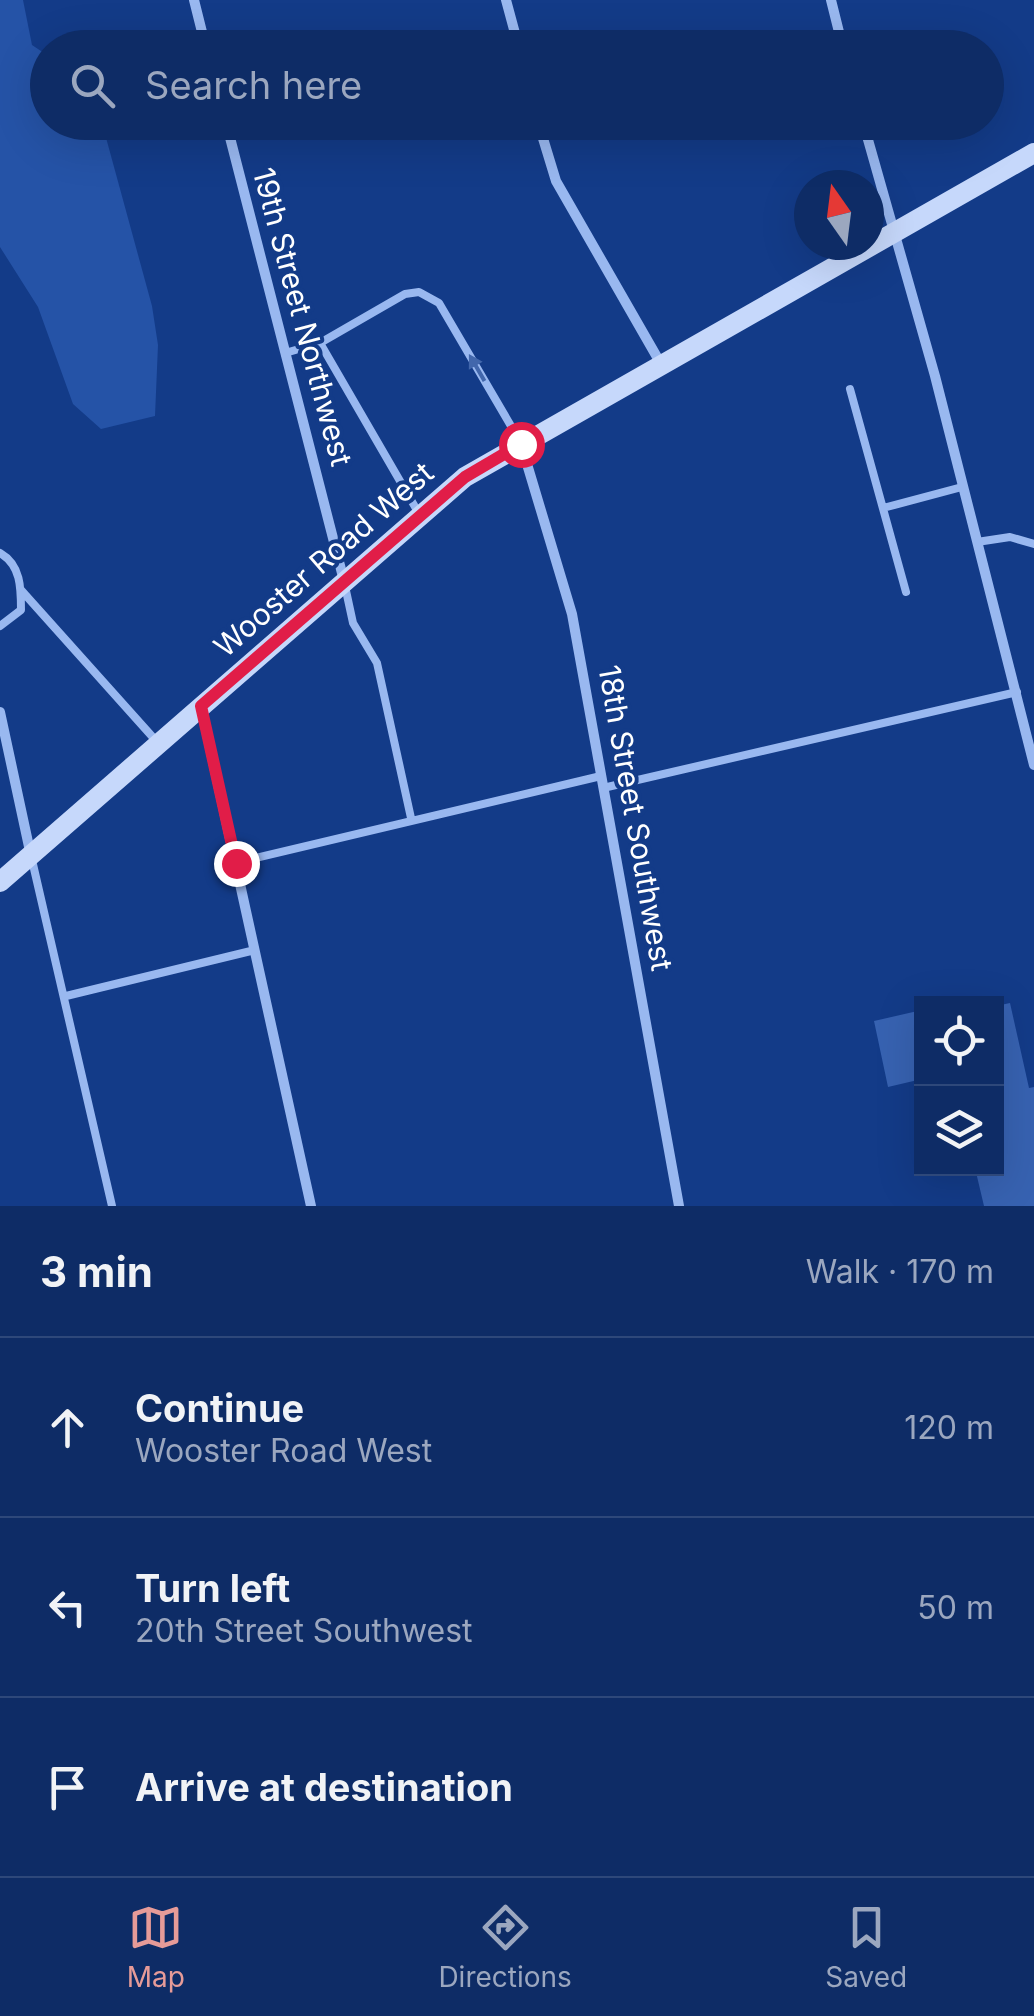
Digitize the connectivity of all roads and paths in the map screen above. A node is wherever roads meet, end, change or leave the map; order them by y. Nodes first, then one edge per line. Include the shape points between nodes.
1 (194, 0) edge
2 (506, 0) edge
3 (831, 0) edge
4 (202, 30) edge
5 (514, 30) edge
6 (838, 30) edge
7 (231, 140) edge
8 (543, 140) edge
9 (868, 140) edge
10 (1034, 153) edge
11 (895, 234) junction
12 (320, 343) junction
13 (285, 353) junction
14 (661, 364) junction
15 (850, 390) dead end
16 (521, 444) junction
17 (962, 486) junction
18 (883, 508) junction
19 (420, 516) junction
20 (977, 542) junction
21 (1034, 544) edge
22 (0, 553) edge
23 (344, 582) junction
24 (21, 590) junction
25 (906, 592) dead end
26 (0, 626) edge
27 (1017, 692) junction
28 (201, 706) junction
29 (0, 712) edge
30 (158, 744) junction
31 (1034, 765) edge
32 (602, 782) junction
33 (412, 818) junction
34 (31, 857) junction
35 (236, 863) junction
36 (0, 882) edge
37 (254, 950) junction
38 (66, 996) junction
39 (112, 1206) edge
40 (311, 1206) edge
41 (679, 1206) edge

1 - 4 street
2 - 5 street
3 - 6 street
7 - 13 street, 19th Street Northwest
8 - 14 street via 556,181
9 - 11 street
10 - 11 main road, Wooster Road West
11 - 14 main road, Wooster Road West
11 - 17 street
12 - 13 lane
16 -> 12 lane via 440,302 430,296 406,294
12 - 19 lane
13 - 23 street, 19th Street Northwest
14 - 16 main road, Wooster Road West
15 - 18 lane
16 - 19 main road, Wooster Road West via 465,477
16 - 32 street, 18th Street Southwest via 572,614
17 - 18 lane
17 - 20 street
18 - 25 lane
19 - 23 main road, Wooster Road West
20 - 21 lane via 1010,537
20 - 27 street
22 - 24 lane via 10,558
23 - 28 main road, Wooster Road West
23 - 33 lane via 352,622 377,662
24 - 26 lane via 22,610
24 - 30 lane
27 - 31 street
27 - 32 lane
28 - 30 main road, Wooster Road West
28 - 35 street
29 - 34 street
30 - 34 main road, Wooster Road West
32 - 33 lane
32 - 41 street, 18th Street Southwest
33 - 35 lane
34 - 36 main road, Wooster Road West
34 - 38 lane
35 - 37 street
37 - 38 lane
37 - 40 street
38 - 39 lane

